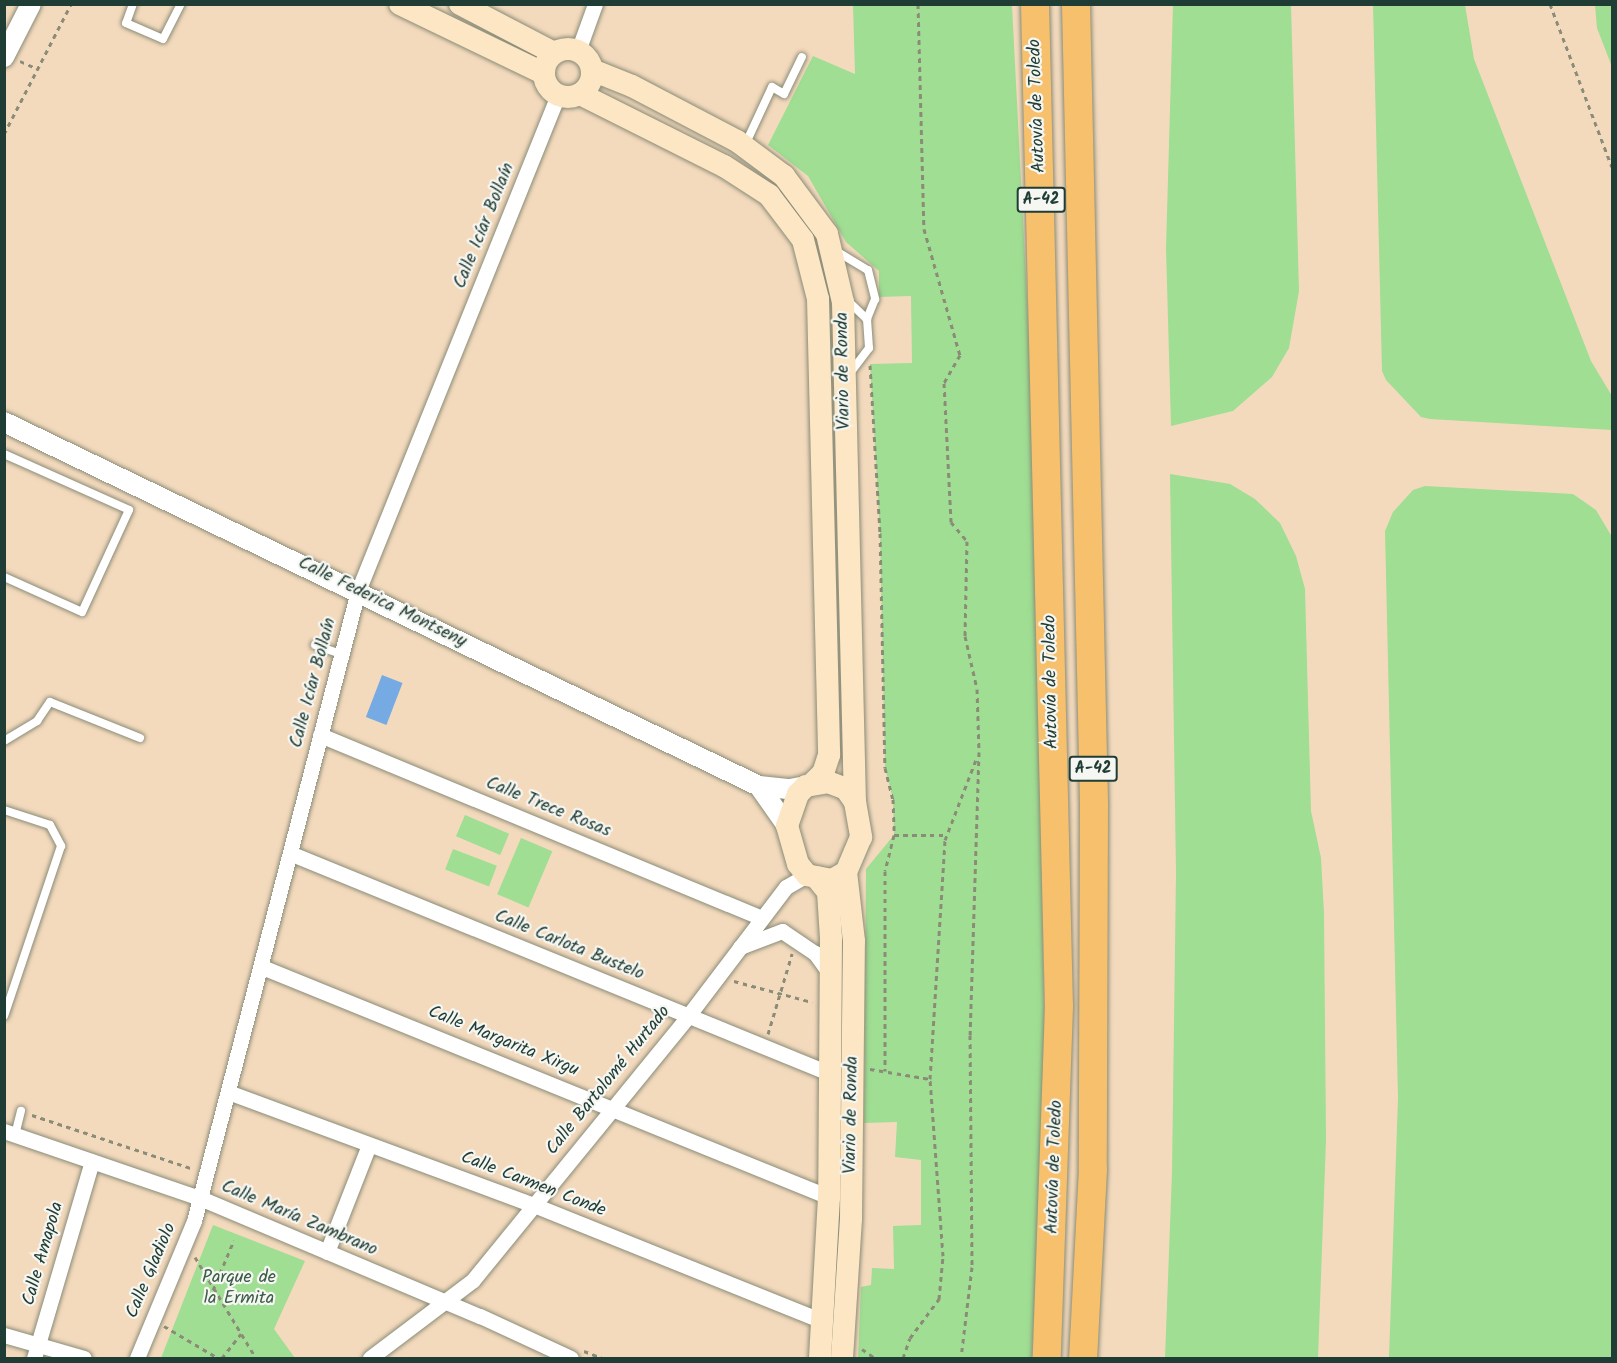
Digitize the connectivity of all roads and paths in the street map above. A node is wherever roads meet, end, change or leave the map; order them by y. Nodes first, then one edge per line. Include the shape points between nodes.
1 (31, 4) edge
2 (71, 4) edge
3 (133, 4) edge
4 (181, 4) edge
5 (400, 4) edge
6 (460, 4) edge
7 (595, 4) edge
8 (918, 4) edge
9 (1035, 4) edge
10 (1076, 4) edge
11 (1550, 4) edge
12 (578, 51) junction
13 (554, 53) junction
14 (4, 57) edge
15 (802, 57) dead end
16 (592, 70) junction
17 (543, 73) junction
18 (569, 94) junction
19 (4, 134) edge
20 (744, 147) junction
21 (1612, 167) edge
22 (830, 248) junction
23 (841, 294) junction
24 (867, 319) junction
25 (868, 348) junction
26 (844, 381) junction
27 (4, 422) edge
28 (4, 454) edge
29 (4, 577) edge
30 (358, 591) junction
31 (315, 645) dead end
32 (341, 654) junction
33 (320, 735) junction
34 (140, 738) dead end
35 (4, 741) edge
36 (979, 752) junction
37 (810, 785) junction
38 (759, 786) junction
39 (855, 802) junction
40 (4, 810) edge
41 (787, 826) junction
42 (894, 835) junction
43 (947, 835) junction
44 (793, 853) junction
45 (292, 854) junction
46 (846, 872) junction
47 (812, 876) junction
48 (786, 887) junction
49 (762, 918) junction
50 (796, 940) junction
51 (740, 947) junction
52 (262, 967) junction
53 (830, 974) junction
54 (717, 977) junction
55 (780, 994) junction
56 (831, 1008) junction
57 (4, 1016) edge
58 (688, 1016) junction
59 (764, 1047) junction
60 (853, 1066) junction
61 (885, 1071) junction
62 (831, 1074) junction
63 (930, 1079) junction
64 (228, 1092) junction
65 (614, 1106) junction
66 (21, 1111) dead end
67 (10, 1133) edge
68 (369, 1144) junction
69 (92, 1161) junction
70 (829, 1197) junction
71 (200, 1198) junction
72 (534, 1205) junction
73 (234, 1240) dead end
74 (186, 1243) junction
75 (327, 1252) junction
76 (213, 1290) junction
77 (444, 1301) junction
78 (153, 1319) junction
79 (822, 1321) junction
80 (241, 1334) junction
81 (4, 1335) edge
82 (36, 1352) edge
83 (84, 1359) edge
84 (137, 1359) edge
85 (220, 1359) edge
86 (256, 1359) edge
87 (370, 1359) edge
88 (571, 1359) edge
89 (820, 1359) edge
90 (842, 1359) edge
91 (903, 1359) edge
92 (961, 1359) edge
93 (1047, 1359) edge
94 (1083, 1359) edge

1 - 14 street
2 - 19 path
3 - 4 lane via 126,23 163,39
5 - 17 main road
6 - 13 main road
7 - 12 street
8 - 36 path via 924,229 960,356 944,383 951,522 967,540 965,636 977,689
9 - 93 highway, Autovía de Toledo / A-42 via 1059,1006
10 - 94 highway, Autovía de Toledo / A-42 via 1094,806 1093,1169
11 - 21 path
12 - 13 main road
12 - 16 main road
13 - 17 main road
15 - 20 lane via 784,94 772,87
16 - 18 main road via 587,87
16 - 20 main road, Viario de Ronda via 632,86
17 - 18 main road via 550,90
18 - 30 street, Calle Icíar Bollaín
18 - 37 main road, Viario de Ronda via 618,110 742,177 769,195 803,240 818,298 829,755 823,773
20 - 22 main road, Viario de Ronda via 784,176 827,234
22 - 23 main road, Viario de Ronda
22 - 24 lane via 868,270 875,299
23 - 24 lane
23 - 26 main road, Viario de Ronda
24 - 25 lane
25 - 26 lane
25 - 42 path via 880,533 885,768 893,799
26 - 39 main road, Viario de Ronda
27 - 30 street, Calle Federica Montseny
28 - 29 lane via 129,510 82,612
30 - 32 street, Calle Icíar Bollaín
30 - 38 street, Calle Federica Montseny
31 - 32 lane
32 - 33 street, Calle Icíar Bollaín
33 - 45 street, Calle Icíar Bollaín
33 - 49 street, Calle Trece Rosas
34 - 35 lane via 50,702 37,722
36 - 43 path
36 - 92 path via 972,929 972,1267
37 - 38 street, Calle Federica Montseny via 790,789
37 - 39 main road via 828,782 846,789
37 - 41 main road via 791,808
38 - 41 street, Calle Federica Montseny
39 - 46 main road via 861,837
40 - 57 lane via 50,825 61,846
41 - 44 main road
42 - 43 path
42 - 61 path via 885,871
43 - 63 path
44 - 47 main road
44 - 48 street, Calle Bartolomé Hurtado
45 - 52 street, Calle Icíar Bollaín
45 - 58 street, Calle Carlota Bustelo
46 - 47 main road via 832,880
46 - 60 main road, Viario de Ronda via 854,941
47 - 48 street, Calle Bartolomé Hurtado
47 - 53 main road, Viario de Ronda via 828,892
48 - 49 street, Calle Bartolomé Hurtado
49 - 51 street, Calle Bartolomé Hurtado
50 - 51 street via 782,931
50 - 53 street via 815,953
50 - 55 path
51 - 54 street, Calle Bartolomé Hurtado
52 - 64 street, Calle Icíar Bollaín
52 - 65 street, Calle Margarita Xirgu
53 - 56 main road, Viario de Ronda
54 - 55 path
54 - 58 street, Calle Bartolomé Hurtado
55 - 56 path
55 - 59 path
56 - 62 main road, Viario de Ronda
58 - 59 street, Calle Carlota Bustelo
58 - 65 street, Calle Bartolomé Hurtado
59 - 62 street, Calle Carlota Bustelo
60 - 61 path
60 - 90 main road, Viario de Ronda via 851,1220
61 - 63 path
62 - 70 main road, Viario de Ronda
63 - 91 path via 943,1256 939,1299 910,1338
64 - 68 street, Calle Carmen Conde
64 - 71 street, Calle Icíar Bollaín
65 - 70 street, Calle Margarita Xirgu
65 - 72 street, Calle Bartolomé Hurtado
66 - 67 lane
67 - 69 street, Calle María Zambrano
68 - 72 street, Calle Carmen Conde
68 - 75 street
69 - 71 street, Calle María Zambrano
69 - 82 street, Calle Amapola
70 - 79 main road, Viario de Ronda
71 - 74 street, Calle Gladiolo
71 - 75 street, Calle María Zambrano
72 - 77 street, Calle Bartolomé Hurtado via 473,1280
72 - 79 street, Calle Carmen Conde
73 - 76 path
74 - 76 path
74 - 78 street, Calle Gladiolo
75 - 77 street, Calle María Zambrano
76 - 80 path
77 - 87 street, Calle Bartolomé Hurtado
77 - 88 street, Calle María Zambrano
78 - 84 street, Calle Gladiolo
78 - 85 path
79 - 89 main road, Viario de Ronda
80 - 85 path
80 - 86 path
81 - 82 street
82 - 83 street

